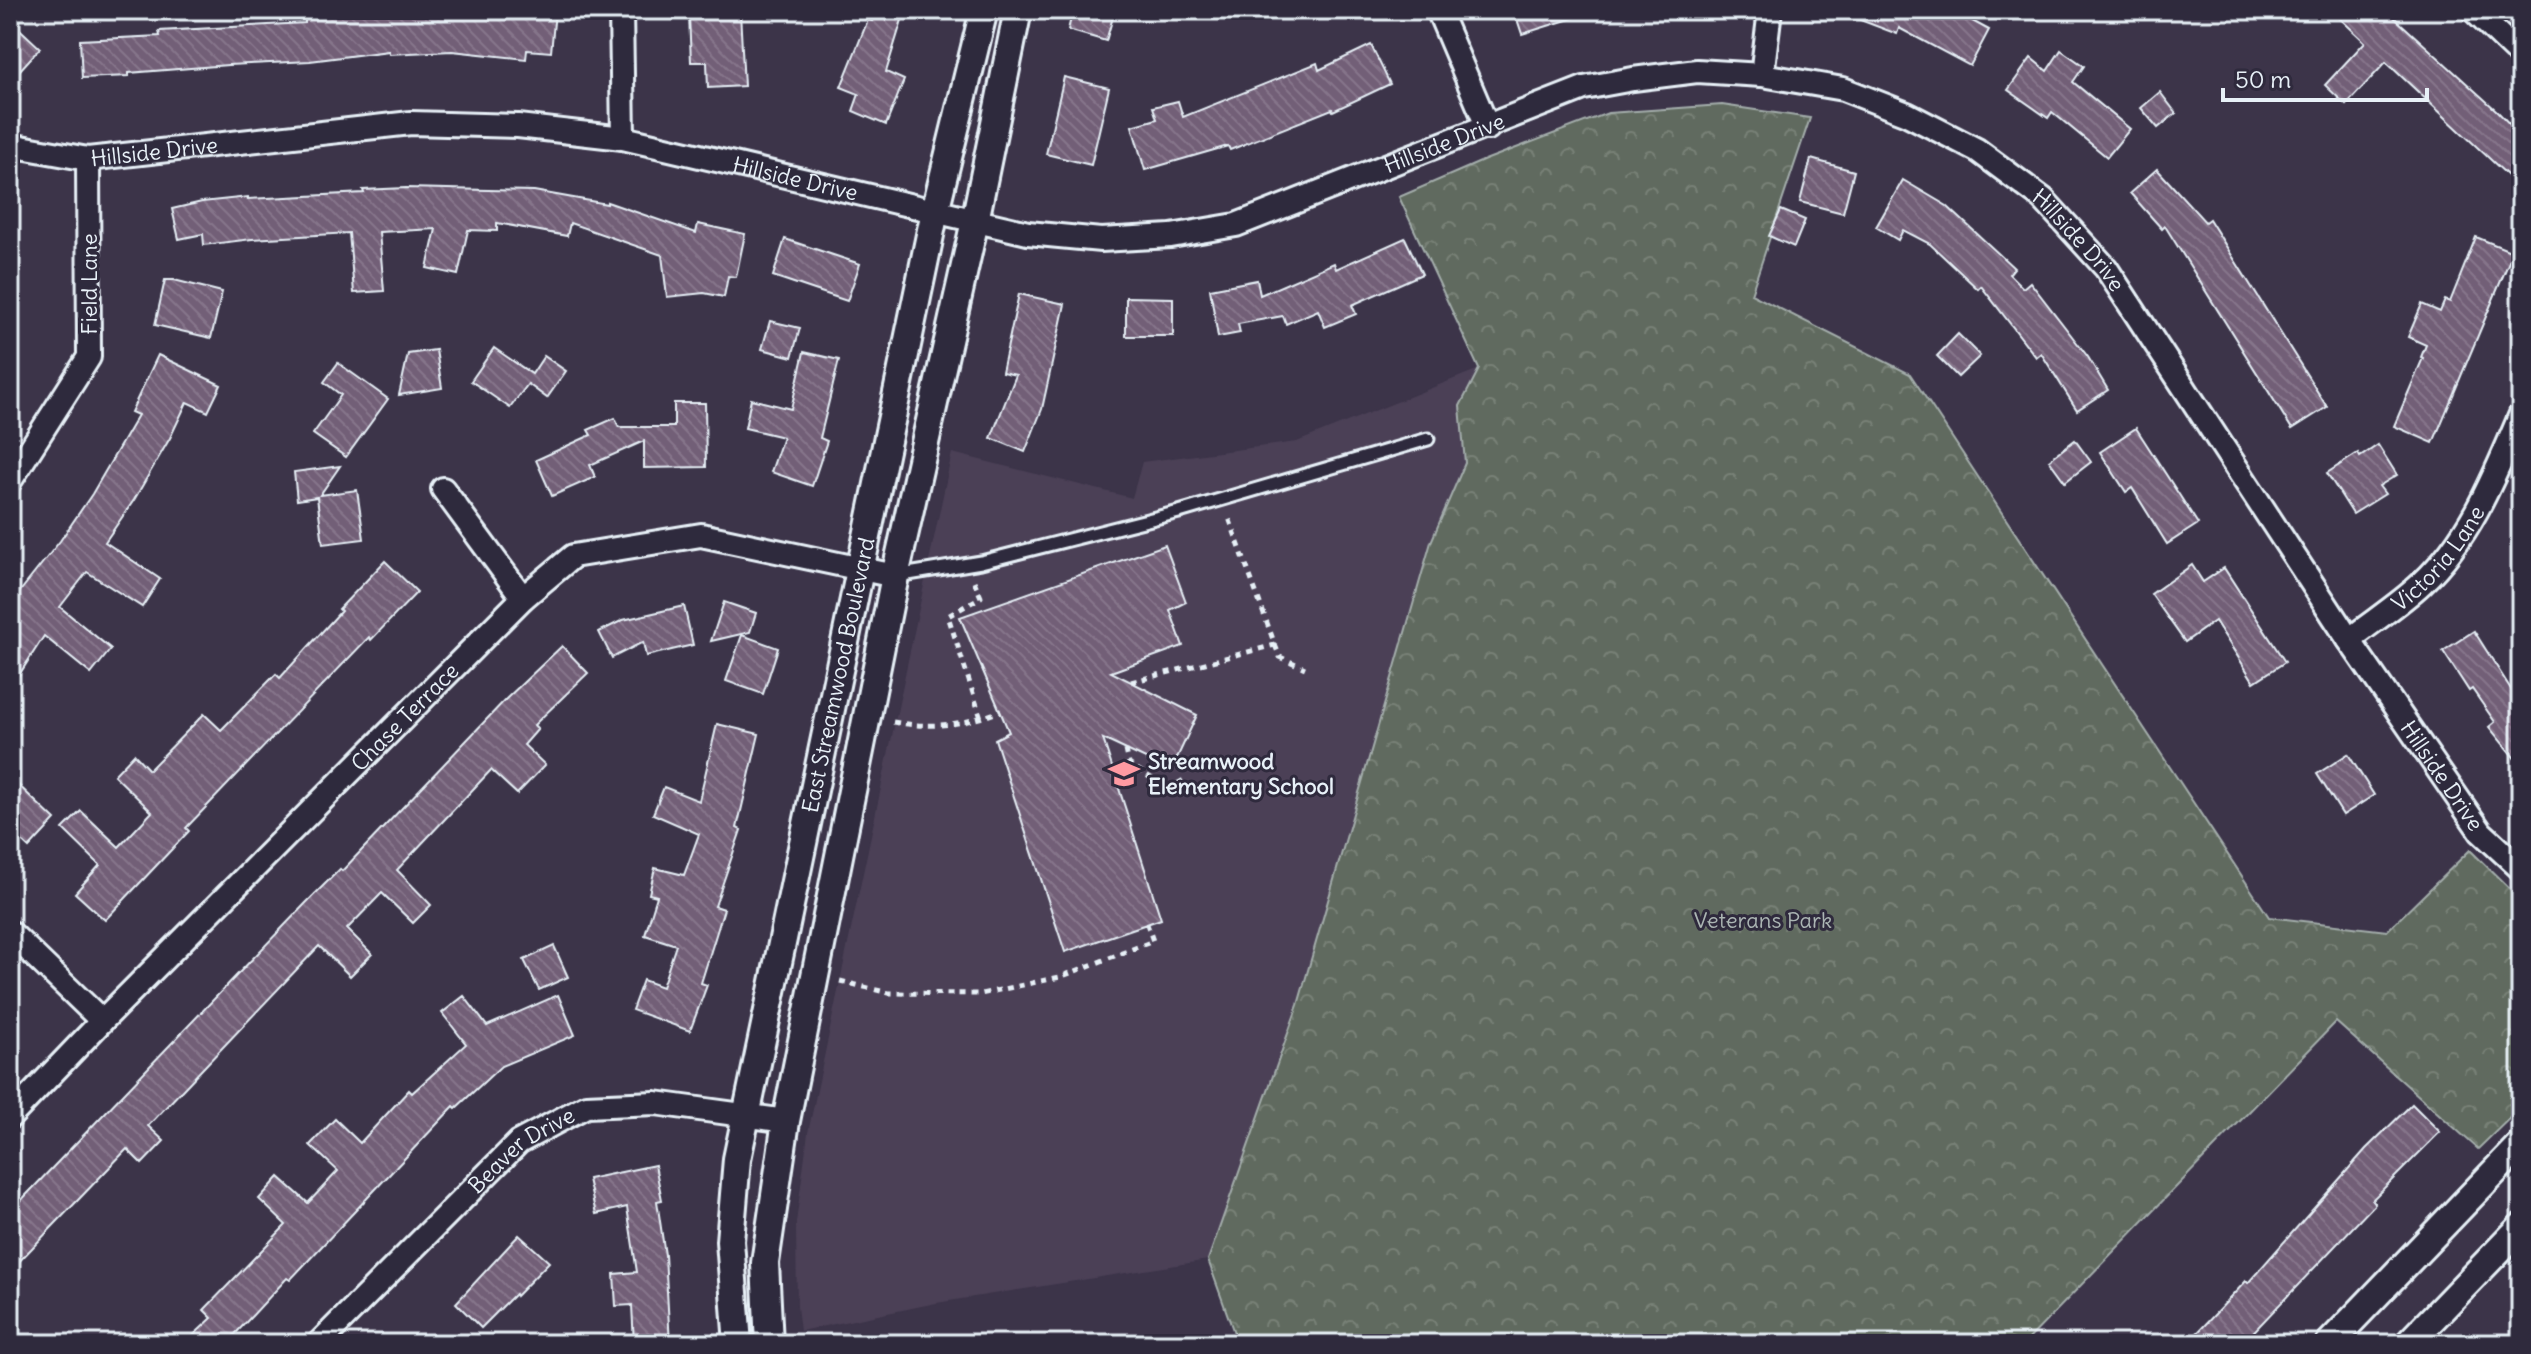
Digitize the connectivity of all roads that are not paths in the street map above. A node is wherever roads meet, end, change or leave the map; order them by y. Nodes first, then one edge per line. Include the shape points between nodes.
1 (621, 10) edge
2 (984, 10) edge
3 (1018, 10) edge
4 (1438, 10) edge
5 (1770, 10) edge
6 (2473, 10) edge
7 (2521, 56) edge
8 (1762, 75) junction
9 (1488, 128) junction
10 (623, 138) junction
11 (10, 145) edge
12 (88, 159) junction
13 (935, 211) junction
14 (975, 221) junction
15 (2521, 414) edge
16 (1428, 439) dead end
17 (10, 481) edge
18 (443, 489) dead end
19 (861, 569) junction
20 (895, 576) junction
21 (523, 598) junction
22 (2349, 640) junction
23 (2521, 869) edge
24 (10, 932) edge
25 (102, 1021) junction
26 (747, 1116) junction
27 (10, 1117) edge
28 (786, 1121) junction
29 (2521, 1144) edge
30 (2521, 1227) edge
31 (318, 1344) edge
32 (738, 1344) edge
33 (769, 1344) edge
34 (2329, 1344) edge
35 (2408, 1344) edge

1 - 10 street
2 - 13 street, East Streamwood Boulevard
3 - 14 street, East Streamwood Boulevard
4 - 9 street
5 - 8 street
6 - 7 street
8 - 9 street, Hillside Drive via 1697,71 1584,88
8 - 22 street, Hillside Drive via 1843,89 1907,114 1977,150 2043,199 2106,268
9 - 14 street, Hillside Drive via 1236,225 1101,240
10 - 12 street, Hillside Drive via 518,126 411,123
10 - 13 street, Hillside Drive
11 - 12 street, Hillside Drive
12 - 17 street, Field Lane via 89,357
13 - 14 street, Hillside Drive
13 - 19 street, East Streamwood Boulevard
14 - 20 street, East Streamwood Boulevard
15 - 22 street, Victoria Lane via 2489,490 2462,537 2423,583
16 - 20 lane via 981,562
18 - 21 street
19 - 20 street, Chase Terrace
19 - 21 street, Chase Terrace via 701,535 573,556
19 - 26 street, East Streamwood Boulevard
20 - 28 street, East Streamwood Boulevard
21 - 25 street, Chase Terrace
22 - 23 street, Hillside Drive via 2481,832
24 - 25 street
25 - 27 street, Chase Terrace
26 - 28 street, Beaver Drive
26 - 31 street, Beaver Drive via 655,1103 586,1106 519,1142
26 - 32 street, East Streamwood Boulevard via 730,1241
28 - 33 street, East Streamwood Boulevard via 765,1263
29 - 34 street
30 - 35 street

